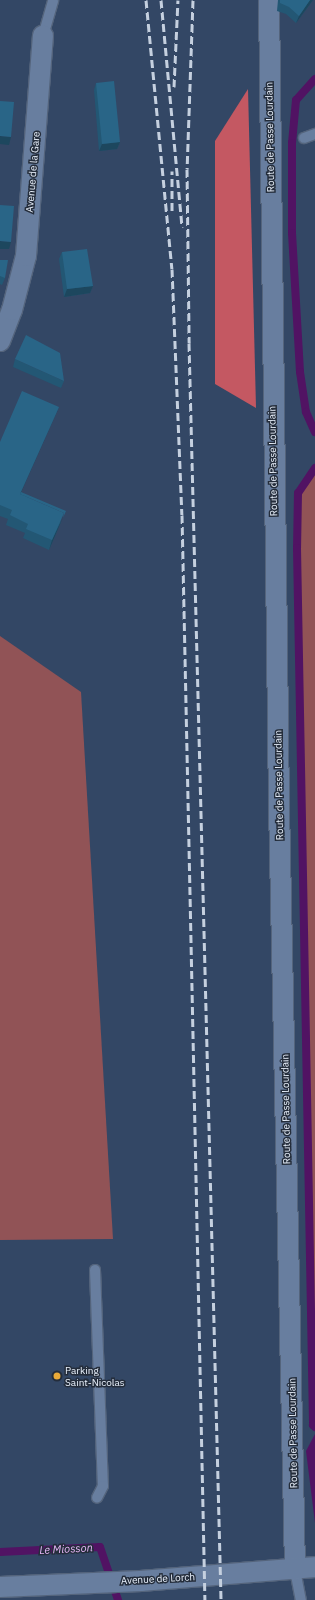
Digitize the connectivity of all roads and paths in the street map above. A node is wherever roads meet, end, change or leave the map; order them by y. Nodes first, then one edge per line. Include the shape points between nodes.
1 (52, 0) edge
2 (269, 0) edge
3 (43, 36) joint
4 (315, 134) edge
5 (304, 138) dead end
6 (0, 341) edge
7 (95, 1270) dead end
8 (97, 1498) dead end
9 (315, 1568) edge
10 (295, 1570) junction
11 (0, 1586) edge
12 (301, 1600) edge

1 - 3 lane, Avenue de la Gare
2 - 10 street, Route de Passe Lourdain via 278,734
3 - 6 street, Avenue de la Gare via 26,256 12,310
4 - 5 lane
7 - 8 lane via 103,1486
9 - 10 street, Avenue de Lorch
10 - 11 street, Avenue de Lorch via 137,1581
10 - 12 lane

